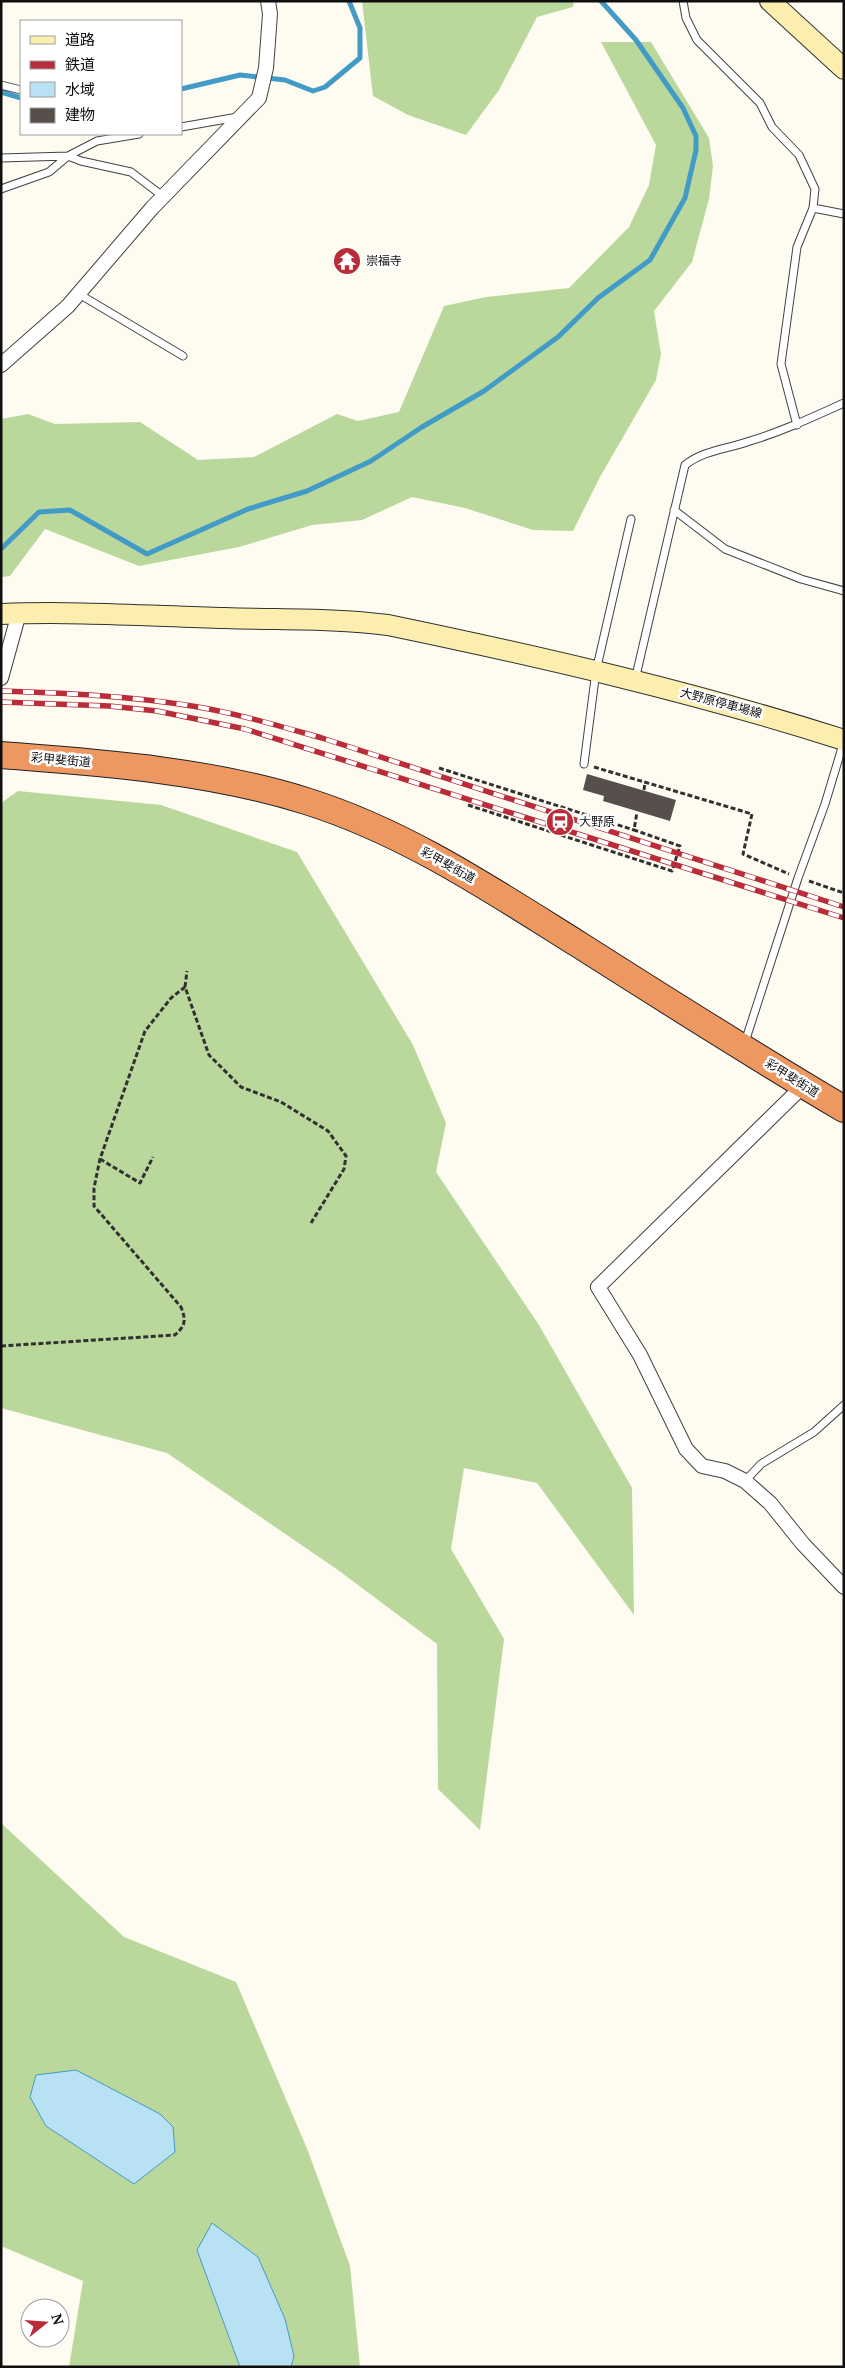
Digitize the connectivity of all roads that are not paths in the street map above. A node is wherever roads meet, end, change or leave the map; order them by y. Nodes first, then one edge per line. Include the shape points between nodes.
1 (268, 1) edge
2 (683, 1) edge
3 (770, 1) edge
4 (844, 69) edge
5 (1, 85) edge
6 (20, 90) edge
7 (243, 116) junction
8 (182, 127) edge
9 (133, 135) edge
10 (68, 156) junction
11 (1, 158) edge
12 (1, 189) edge
13 (164, 197) junction
14 (813, 208) junction
15 (844, 214) edge
16 (79, 294) junction
17 (183, 356) dead end
18 (1, 365) edge
19 (844, 403) edge
20 (797, 425) junction
21 (674, 510) junction
22 (631, 519) dead end
23 (844, 591) edge
24 (10, 614) edge
25 (596, 671) junction
26 (1, 678) edge
27 (635, 681) junction
28 (844, 741) edge
29 (1, 755) edge
30 (584, 764) road end
31 (743, 1047) junction
32 (804, 1086) junction
33 (844, 1109) edge
34 (844, 1405) edge
35 (745, 1481) junction
36 (844, 1587) edge

1 - 7 street via 266,68 259,98
2 - 14 lane via 686,18 696,40 760,104 772,128 799,155 815,189
3 - 4 street
5 - 6 lane
7 - 8 lane
7 - 13 street
9 - 10 lane via 97,141
10 - 11 lane
10 - 12 lane via 49,172
10 - 13 lane via 81,162 131,172
13 - 16 street
14 - 15 lane
14 - 20 lane via 797,246 781,364
16 - 17 lane
16 - 18 street
19 - 20 lane
20 - 21 lane via 697,456 685,465
21 - 23 lane via 725,549 801,579
21 - 27 lane
22 - 25 lane
24 - 25 street, 大野原停車場線 via 362,621
24 - 26 street
25 - 27 street, 大野原停車場線
25 - 30 lane
27 - 28 street, 大野原停車場線 via 751,710
28 - 31 lane
29 - 31 highway, 彩甲斐街道 via 154,768 240,783 306,801 360,822 454,866
31 - 32 highway, 彩甲斐街道
32 - 33 highway, 彩甲斐街道
32 - 35 street via 598,1287 640,1355 686,1449 702,1466 725,1471
34 - 35 lane via 814,1432 761,1464
35 - 36 street via 770,1503 802,1544

